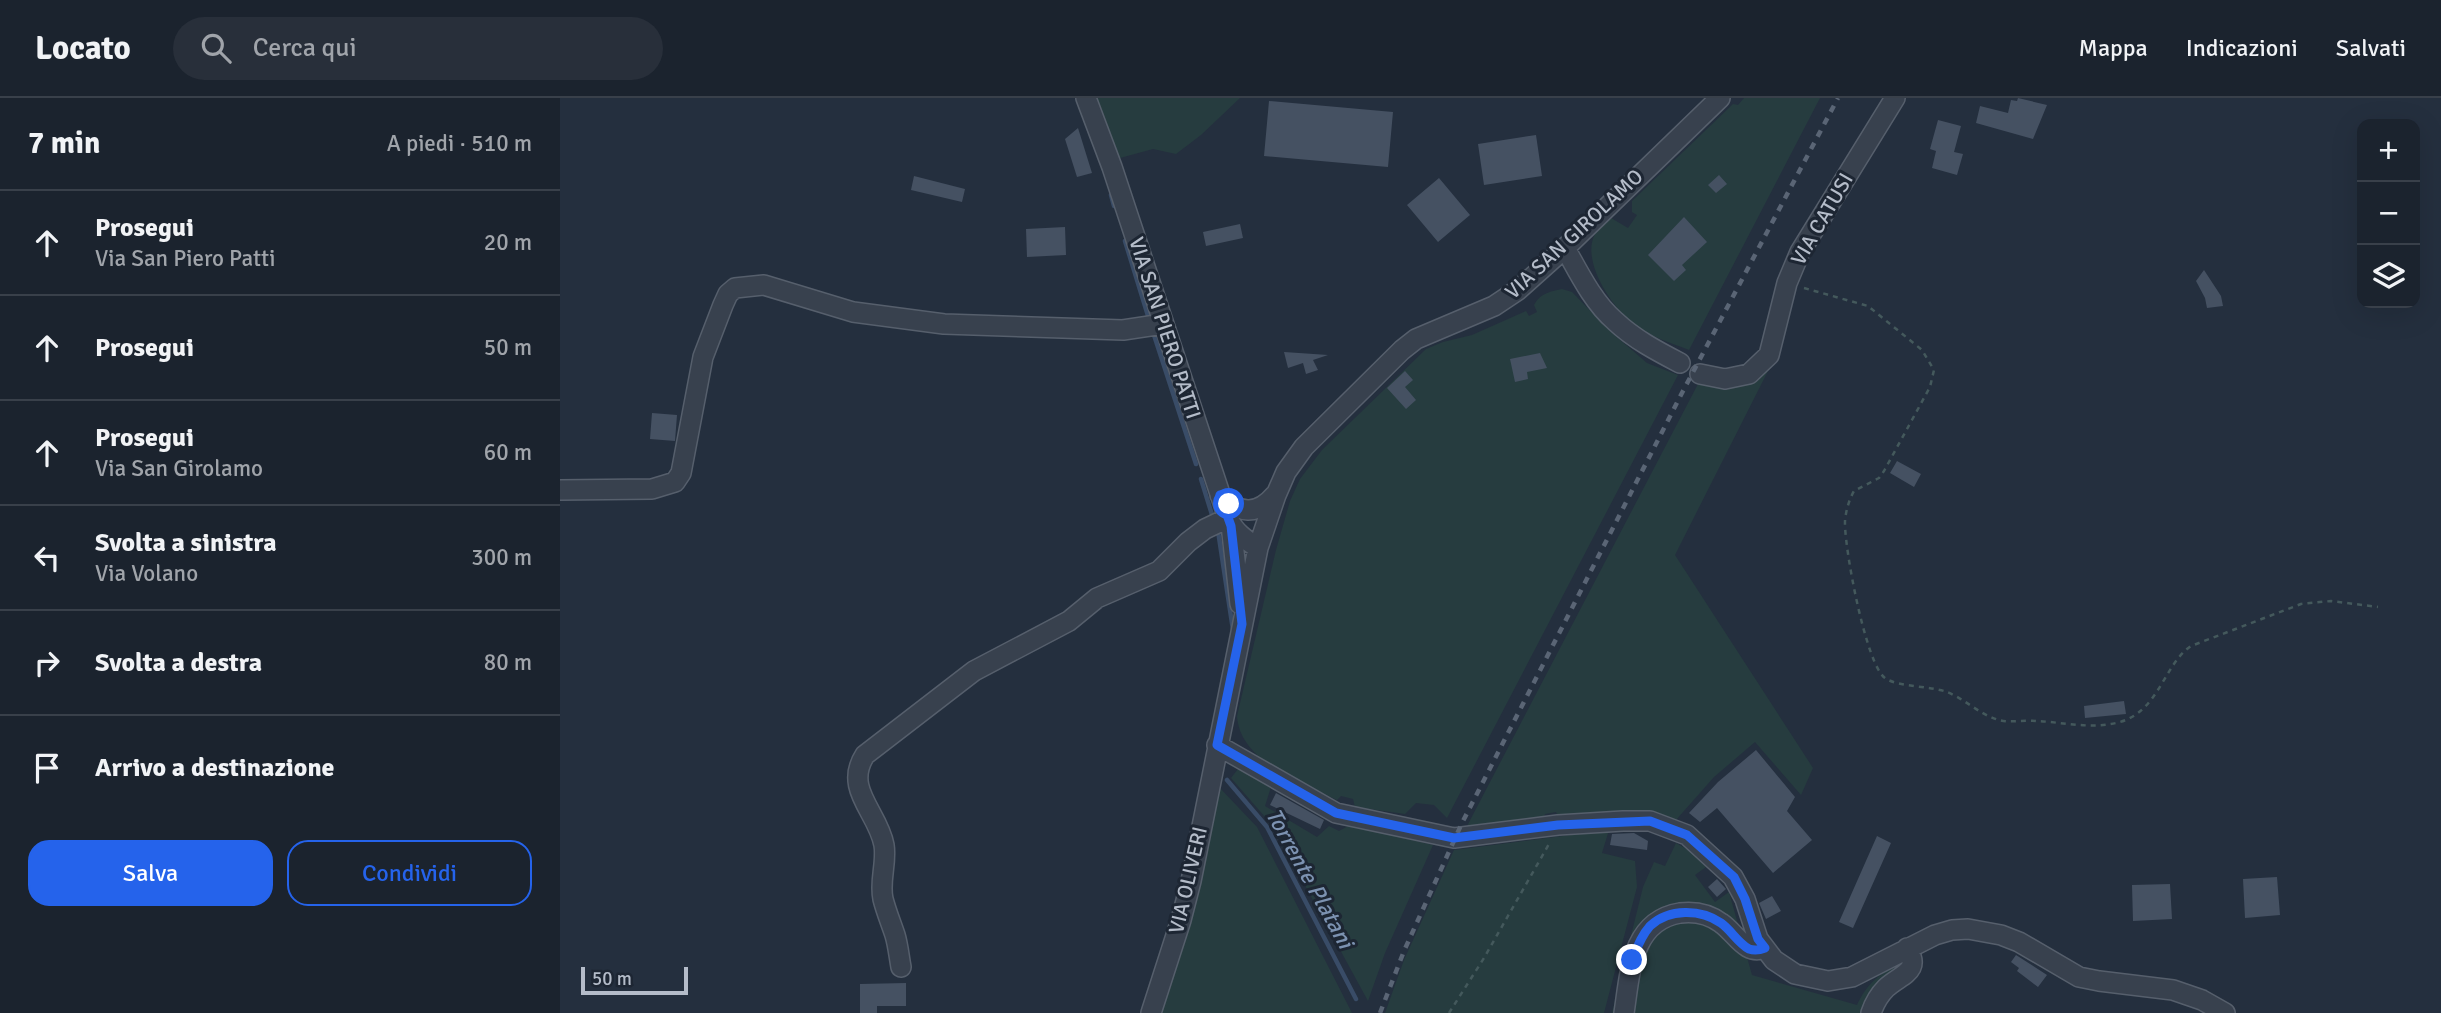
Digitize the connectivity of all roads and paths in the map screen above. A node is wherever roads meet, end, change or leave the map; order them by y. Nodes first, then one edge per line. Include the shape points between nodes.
1 (1086, 98) edge
2 (1720, 98) edge
3 (1895, 98) edge
4 (1565, 248) junction
5 (1787, 283) junction
6 (1163, 324) junction
7 (1680, 363) dead end
8 (1700, 374) dead end
9 (560, 490) edge
10 (1220, 495) junction
11 (1276, 495) junction
12 (1230, 522) junction
13 (1258, 548) junction
14 (2378, 607) dead end
15 (1242, 624) junction
16 (1217, 745) junction
17 (1547, 847) dead end
18 (1765, 948) junction
19 (1907, 948) junction
20 (901, 967) dead end
21 (1151, 1013) edge
22 (1449, 1013) edge
23 (1624, 1013) edge
24 (1871, 1013) edge
25 (2225, 1013) edge

1 - 6 street, VIA SAN PIERO PATTI
2 - 4 street, VIA SAN GIROLAMO
3 - 5 street, VIA CATUSI via 1800,252
4 - 7 street via 1613,320 1639,341
4 - 11 street, VIA SAN GIROLAMO via 1494,306 1416,339 1402,350 1304,447
5 - 8 street, VIA CATUSI via 1769,355 1749,374 1725,379
5 - 14 path via 1868,306 1922,350 1934,370 1930,387 1884,471 1854,491 1845,523 1869,651 1883,677 1891,682 1946,691 2002,721 2078,726 2120,722 2138,713 2160,690 2183,651 2191,646 2301,604 2316,601
6 - 9 street via 1123,330 944,324 853,312 764,285 735,288 723,305 703,357 681,473 675,482 652,489
6 - 10 street, VIA SAN PIERO PATTI
10 - 11 street via 1229,504 1248,510 1259,509
10 - 12 street, VIA SAN PIERO PATTI
11 - 13 street, VIA SAN GIROLAMO
12 - 13 street
12 - 15 street, VIA SAN PIERO PATTI
12 - 20 street via 1205,530 1159,571 1105,594 1069,621 974,671 865,755 856,776 882,838 883,899
13 - 15 street, VIA SAN GIROLAMO
15 - 16 street, VIA SAN GIROLAMO
16 - 18 street via 1336,813 1454,838 1558,825 1650,821 1687,835 1734,877
16 - 21 street, VIA OLIVERI via 1184,907
17 - 22 path
18 - 19 street via 1795,974 1828,981 1852,977
18 - 23 street via 1750,949 1708,915 1693,912 1666,917 1651,925 1640,939
19 - 24 street via 1913,964 1910,970 1886,988
19 - 25 street via 1952,930 1983,931 2019,942 2079,977 2172,990

